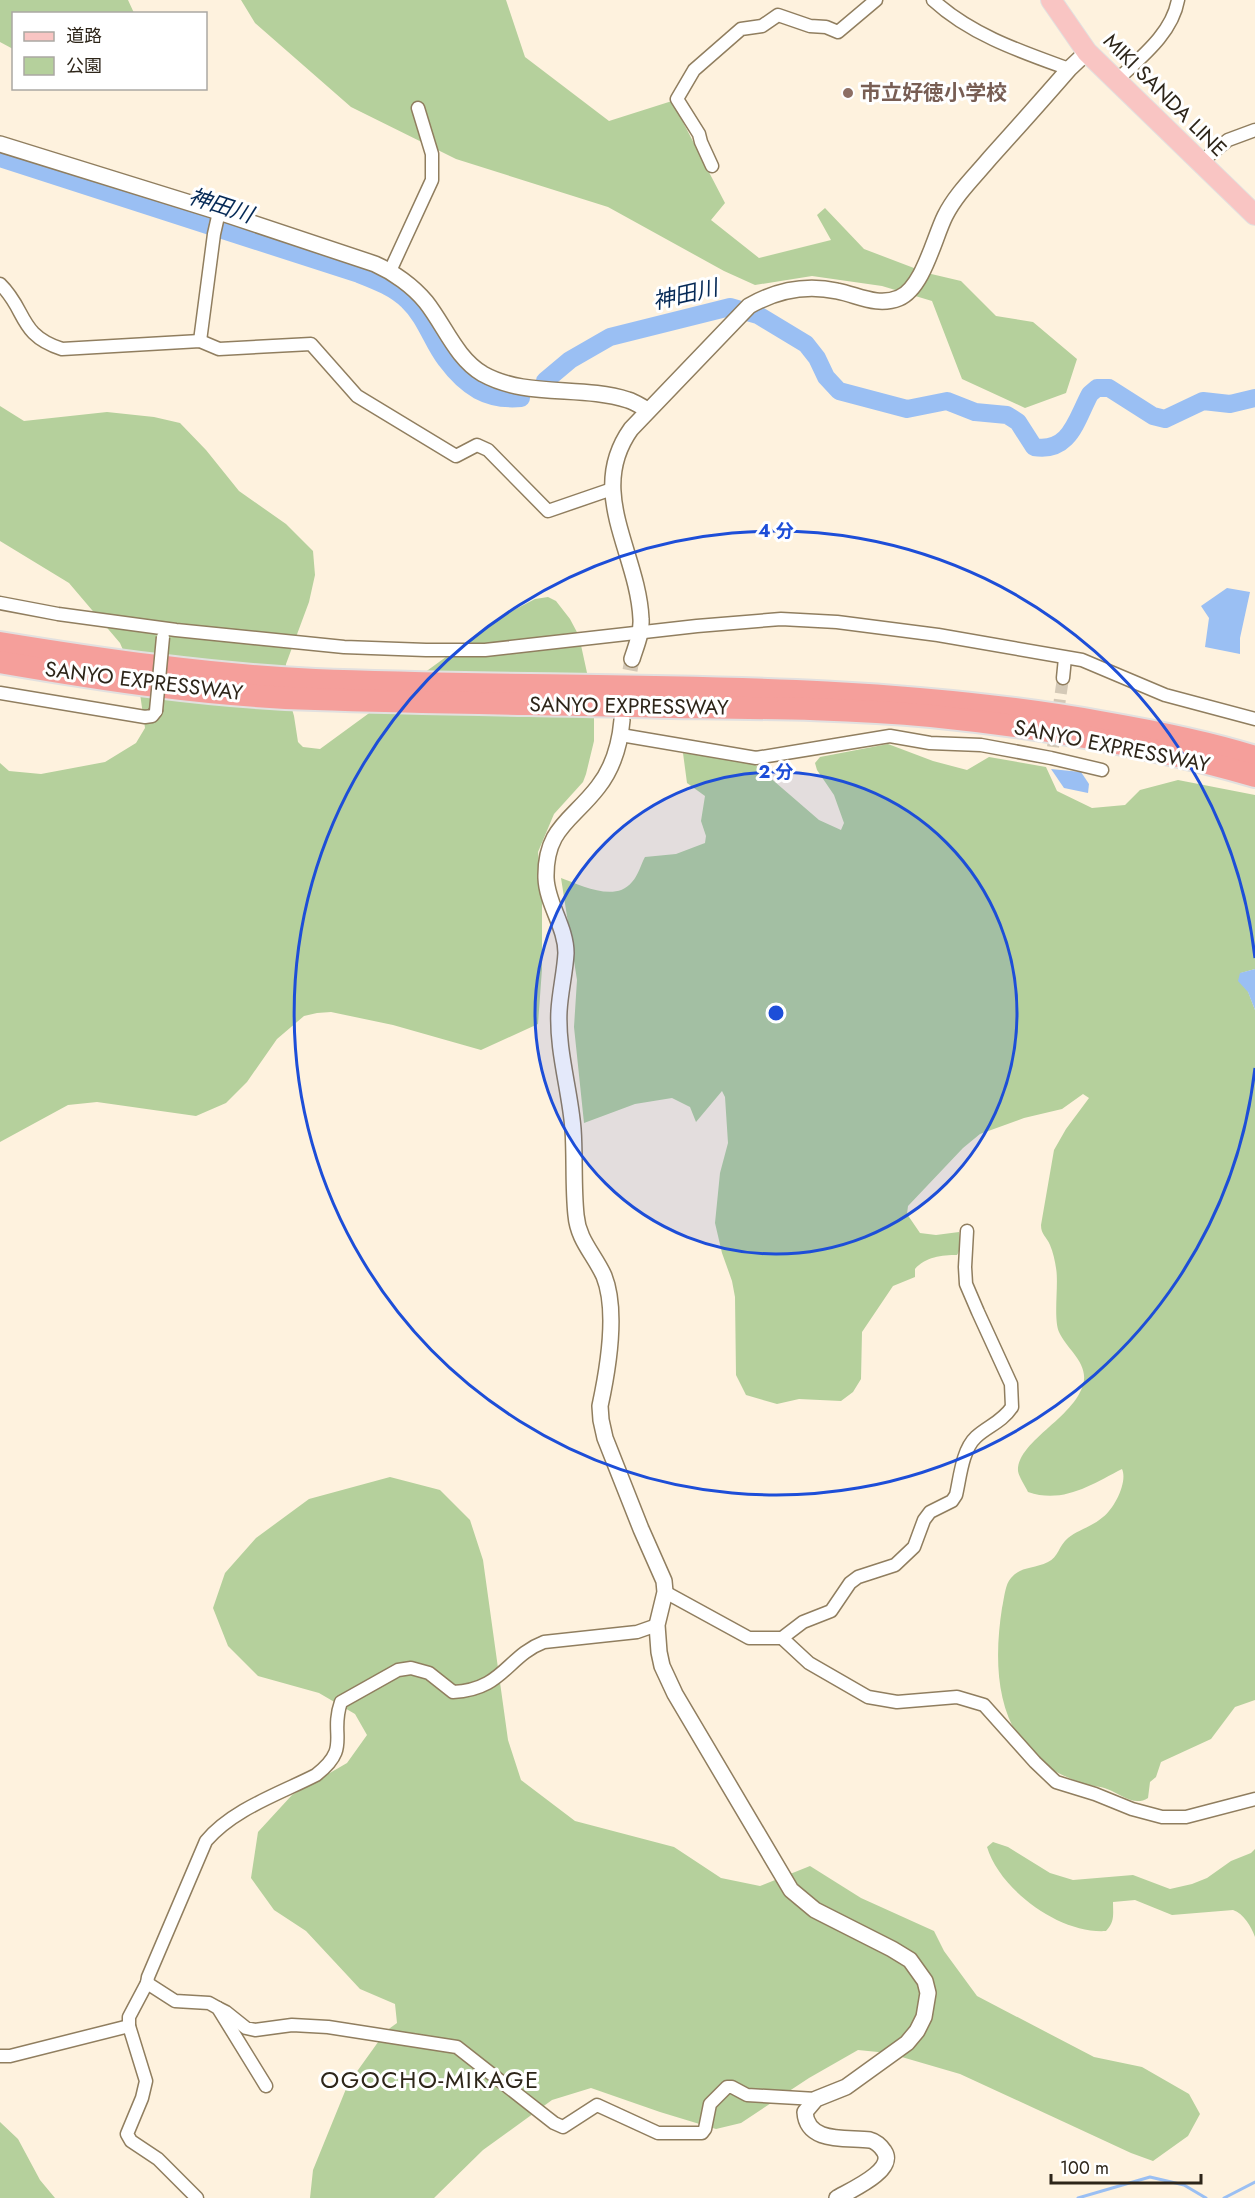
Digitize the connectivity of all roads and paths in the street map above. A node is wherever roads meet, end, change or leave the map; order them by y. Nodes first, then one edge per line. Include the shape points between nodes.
1 (876, 0) edge
2 (933, 0) edge
3 (1052, 0) edge
4 (1179, 0) edge
5 (1087, 52) junction
6 (1069, 69) junction
7 (1116, 81) junction
8 (418, 108) dead end
9 (1255, 130) edge
10 (0, 144) edge
11 (1200, 163) junction
12 (712, 166) dead end
13 (1255, 215) edge
14 (216, 223) junction
15 (390, 271) junction
16 (0, 284) edge
17 (200, 341) junction
18 (648, 410) junction
19 (612, 489) junction
20 (0, 603) edge
21 (163, 633) junction
22 (640, 633) junction
23 (0, 643) edge
24 (1065, 658) junction
25 (632, 659) tunnel mouth
26 (0, 662) edge
27 (1063, 678) tunnel mouth
28 (0, 693) edge
29 (1255, 719) edge
30 (621, 728) joint
31 (1255, 757) edge
32 (1102, 770) dead end
33 (1255, 776) edge
34 (967, 1231) dead end
35 (665, 1592) junction
36 (657, 1625) junction
37 (782, 1638) junction
38 (1255, 1799) edge
39 (147, 1983) junction
40 (218, 2008) junction
41 (129, 2026) junction
42 (0, 2056) edge
43 (266, 2086) dead end
44 (816, 2099) junction
45 (197, 2198) edge
46 (837, 2198) edge

1 - 12 street via 837,32 778,15 762,26 741,29 694,70 677,99 699,134
2 - 6 street via 960,21 1010,48
3 - 5 main road, MIKI SANDA LINE
4 - 7 street via 1167,30
5 - 6 street
5 - 7 main road, MIKI SANDA LINE
6 - 18 street via 964,188 946,214 918,280 901,297 885,302 804,287 763,298 749,306
7 - 11 main road, MIKI SANDA LINE
8 - 15 street via 432,154 432,180
9 - 11 street via 1228,140
10 - 14 street
11 - 13 main road, MIKI SANDA LINE
14 - 15 street via 328,247
14 - 17 street
15 - 18 street via 425,300 456,348 472,367 485,375 508,385 629,400
16 - 17 street via 34,336 62,349
17 - 19 street via 219,350 311,344 357,396 456,456 477,446 488,450 548,510
18 - 19 street via 622,440 614,462
19 - 22 street via 635,585
20 - 21 street
21 - 22 street via 344,647 485,650
21 - 28 street, bridge via 156,711 152,716
22 - 24 street via 781,619 837,622
22 - 25 street
23 - 31 highway, SANYO EXPRESSWAY via 114,662 312,680 799,690 1008,707 1155,732
24 - 27 street
24 - 29 street via 1082,660 1165,695
26 - 33 highway, SANYO EXPRESSWAY via 113,681 312,699 928,716 1070,734 1150,749
30 - 32 street via 756,758 890,736 930,743 1052,752
30 - 35 street via 606,777 555,837 546,880 566,951 559,1032 573,1127 578,1226 603,1274 612,1312 601,1420
34 - 37 street via 966,1284 1011,1384 1012,1407 970,1443 956,1495 930,1512 914,1547 896,1565 858,1577 831,1611 803,1622
35 - 36 street
35 - 37 street via 749,1638
36 - 39 street via 637,1632 532,1646 489,1684 465,1692 453,1692 429,1673 411,1668 399,1670 341,1702 336,1717 338,1751 328,1766 234,1816 206,1841
36 - 44 street via 662,1666 675,1694 791,1890 814,1910 910,1960 925,1981 928,1993 924,2017 907,2043 846,2087
37 - 38 street via 809,1663 868,1697 897,1702 957,1697 984,1705 1056,1782 1132,1809 1162,1817 1186,1817
39 - 40 street via 175,2001 209,2003
39 - 41 street via 129,2017
40 - 43 street
40 - 44 street via 255,2030 292,2025 328,2027 457,2047 563,2127 597,2105 658,2133 702,2133 710,2104 727,2086 747,2095
41 - 42 street
41 - 45 street via 146,2081 127,2134
44 - 46 street via 805,2112 812,2129 822,2136 872,2140 886,2153 884,2167 876,2175

